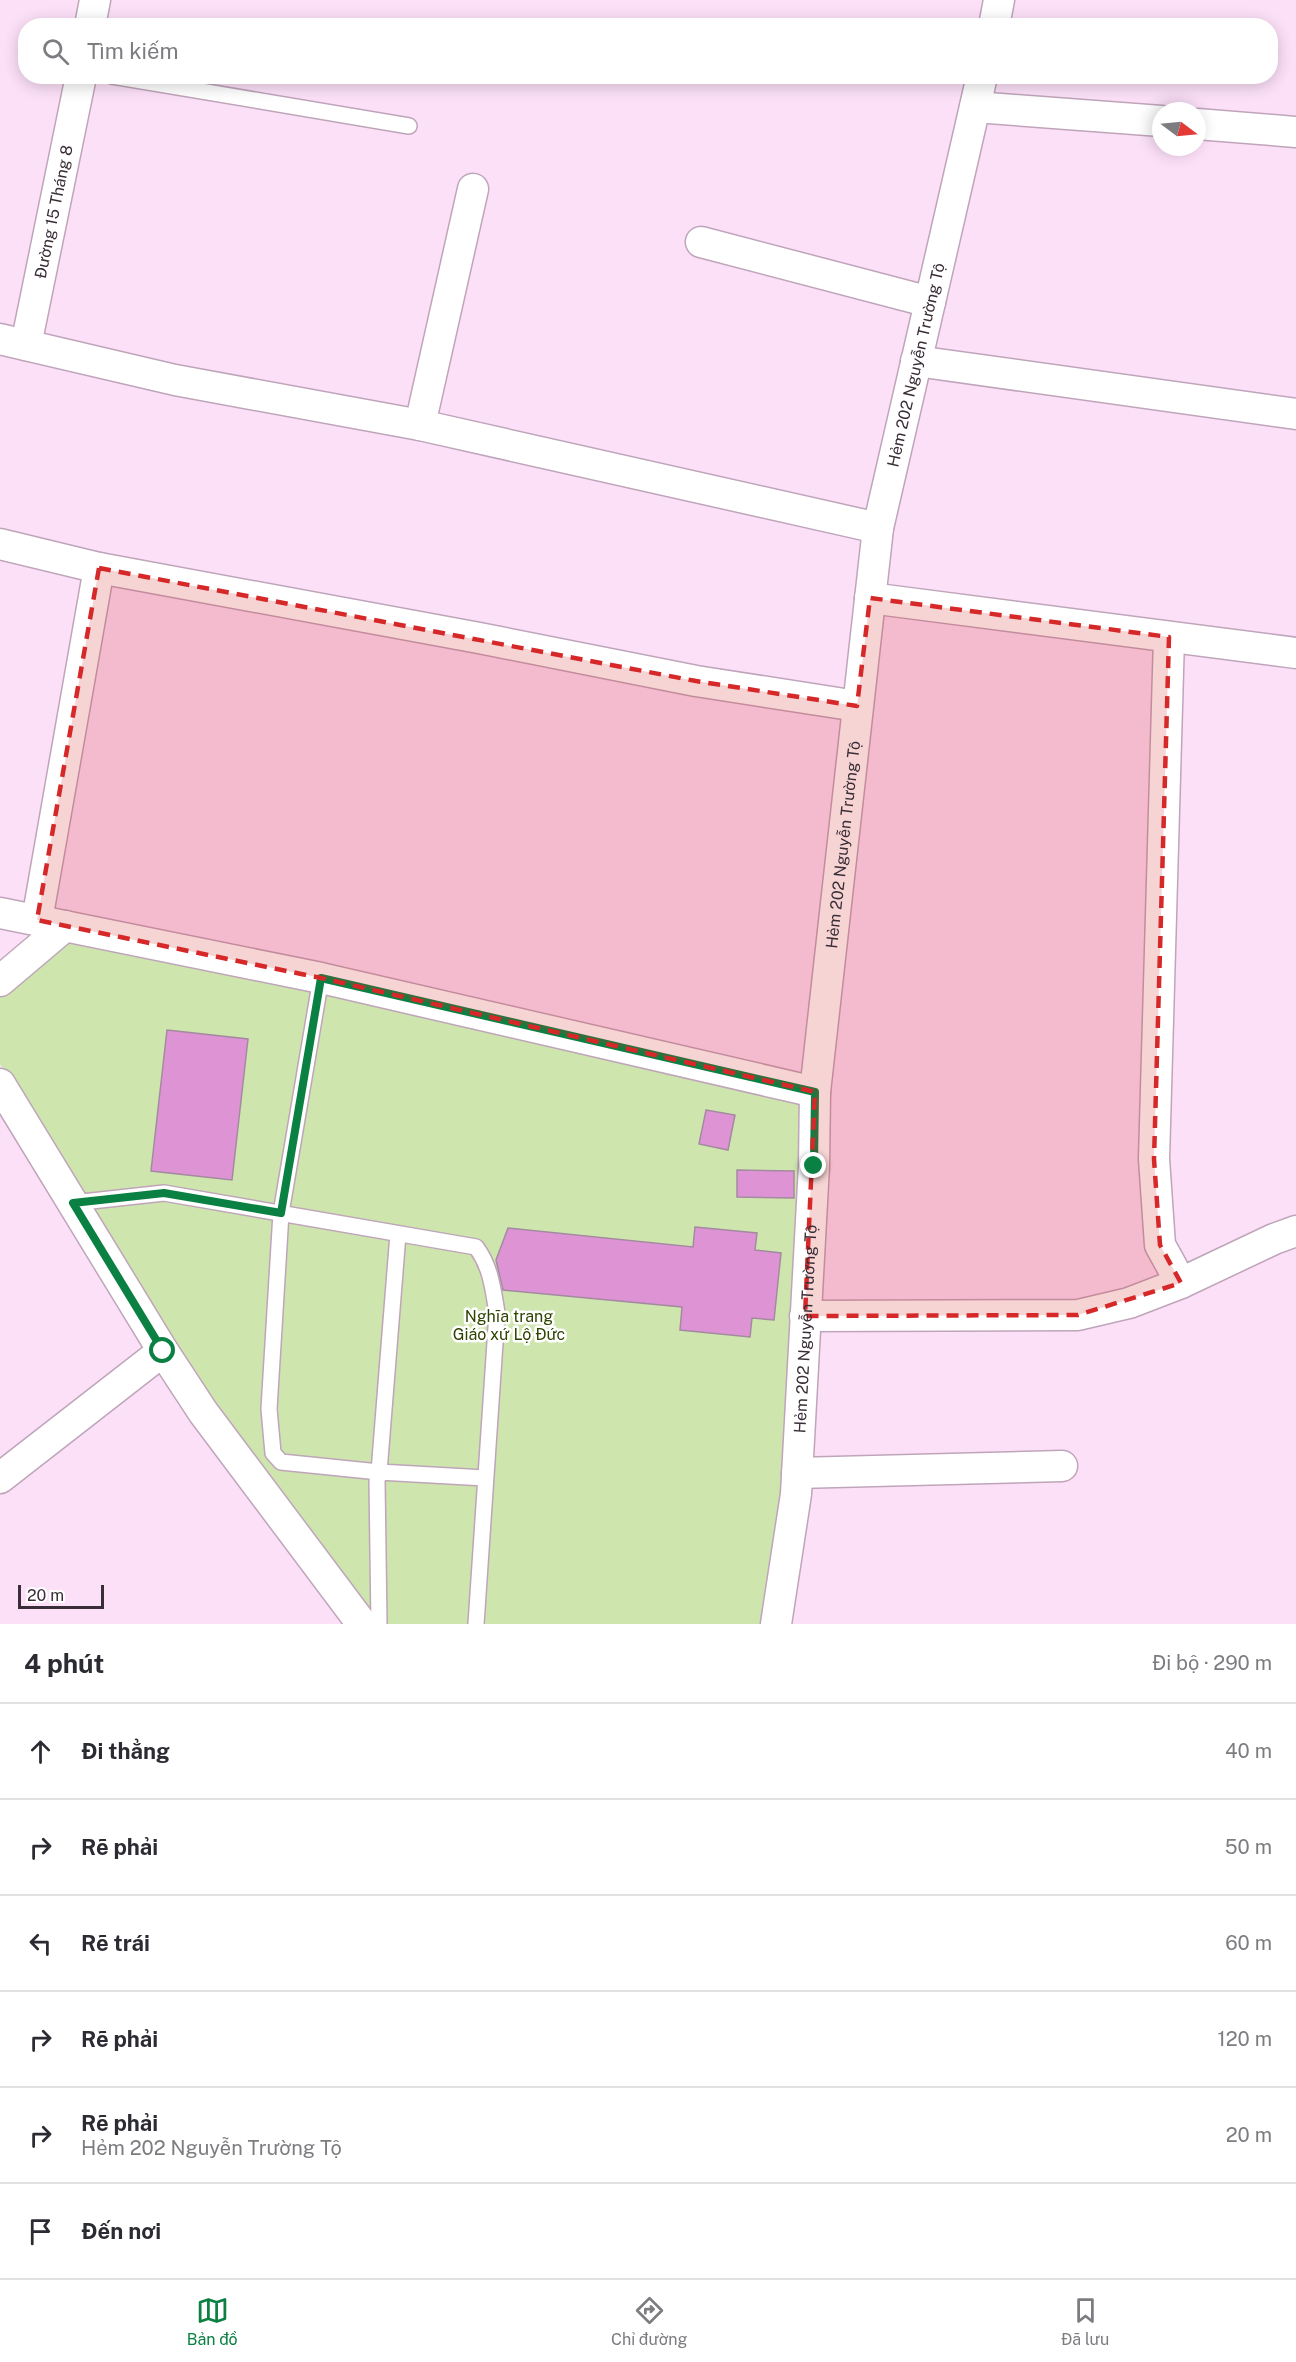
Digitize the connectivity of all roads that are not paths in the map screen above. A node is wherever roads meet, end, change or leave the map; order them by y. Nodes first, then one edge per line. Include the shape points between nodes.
1 (94, 0) edge
2 (999, 0) edge
3 (91, 18) edge
4 (996, 18) edge
5 (79, 84) edge
6 (160, 84) edge
7 (980, 84) edge
8 (975, 107) junction
9 (1152, 120) edge
10 (1206, 125) edge
11 (409, 126) dead end
12 (1296, 132) edge
13 (474, 189) dead end
14 (701, 242) dead end
15 (930, 302) junction
16 (13, 342) edge
17 (916, 361) junction
18 (1296, 414) edge
19 (420, 425) junction
20 (878, 528) junction
21 (0, 544) edge
22 (99, 568) junction
23 (870, 598) junction
24 (1169, 637) junction
25 (1296, 653) edge
26 (858, 706) junction
27 (0, 913) edge
28 (51, 923) junction
29 (321, 978) junction
30 (0, 981) edge
31 (0, 1084) edge
32 (815, 1092) junction
33 (73, 1203) junction
34 (281, 1213) junction
35 (1296, 1231) edge
36 (398, 1234) junction
37 (1181, 1283) junction
38 (805, 1316) junction
39 (163, 1351) junction
40 (1062, 1466) dead end
41 (379, 1472) junction
42 (797, 1473) junction
43 (0, 1478) edge
44 (485, 1478) junction
45 (362, 1624) edge
46 (379, 1624) edge
47 (477, 1624) edge
48 (776, 1624) edge

1 - 3 street
2 - 4 street
5 - 16 street, Đường 15 Tháng 8
6 - 11 lane
7 - 8 street, Hẻm 202 Nguyễn Trường Tộ
8 - 9 street
8 - 15 street, Hẻm 202 Nguyễn Trường Tộ
10 - 12 street
13 - 19 street
14 - 15 street
15 - 17 street, Hẻm 202 Nguyễn Trường Tộ
16 - 19 street via 175,380
17 - 18 street
17 - 20 street, Hẻm 202 Nguyễn Trường Tộ
19 - 20 street
20 - 23 street, Hẻm 202 Nguyễn Trường Tộ
21 - 22 street
22 - 26 street via 696,681
22 - 28 street
23 - 24 street
23 - 26 street, Hẻm 202 Nguyễn Trường Tộ
24 - 25 street
24 - 37 street via 1154,1159 1160,1245
26 - 32 street, Hẻm 202 Nguyễn Trường Tộ
27 - 28 street
28 - 29 street
28 - 30 street
29 - 32 street
29 - 34 lane
31 - 33 street
32 - 38 street, Hẻm 202 Nguyễn Trường Tộ
33 - 34 lane via 164,1193
33 - 39 street
34 - 36 lane
34 - 41 lane via 269,1409 273,1453 281,1462
35 - 37 street
36 - 41 lane
36 - 44 lane via 476,1248 487,1267 496,1313
37 - 38 street via 1129,1303 1078,1316
38 - 42 street, Hẻm 202 Nguyễn Trường Tộ
39 - 43 street
39 - 45 street via 203,1412
40 - 42 street
41 - 44 lane
41 - 46 lane
42 - 48 street, Hẻm 202 Nguyễn Trường Tộ
44 - 47 lane

